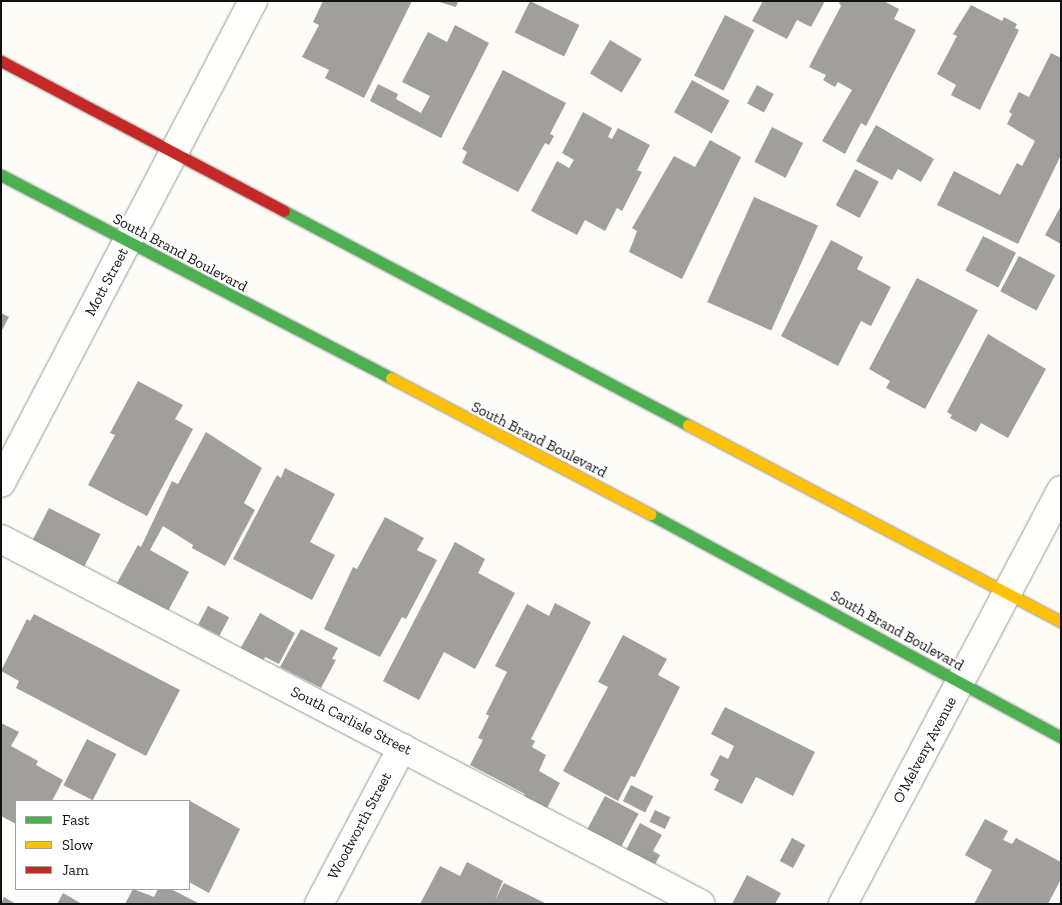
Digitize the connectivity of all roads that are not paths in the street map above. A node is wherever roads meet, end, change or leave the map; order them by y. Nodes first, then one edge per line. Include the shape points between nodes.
1 (253, 1) edge
2 (1, 61) edge
3 (173, 151) junction
4 (1, 175) edge
5 (127, 243) junction
6 (1, 483) edge
7 (1061, 490) edge
8 (1, 539) edge
9 (1006, 594) junction
10 (1061, 622) edge
11 (960, 684) junction
12 (1061, 737) edge
13 (402, 748) junction
14 (319, 904) edge
15 (701, 904) edge
16 (843, 904) edge

1 - 3 street, Mott Street
2 - 3 main road
3 - 5 street, Mott Street
3 - 9 main road
4 - 5 main road, South Brand Boulevard
5 - 6 street, Mott Street
5 - 11 main road, South Brand Boulevard via 739,560
7 - 9 street, O'Melveny Avenue
8 - 13 street, South Carlisle Street
9 - 10 main road
9 - 11 street, O'Melveny Avenue
11 - 12 main road, South Brand Boulevard
11 - 16 street, O'Melveny Avenue
13 - 14 street, Woodworth Street
13 - 15 street, South Carlisle Street

